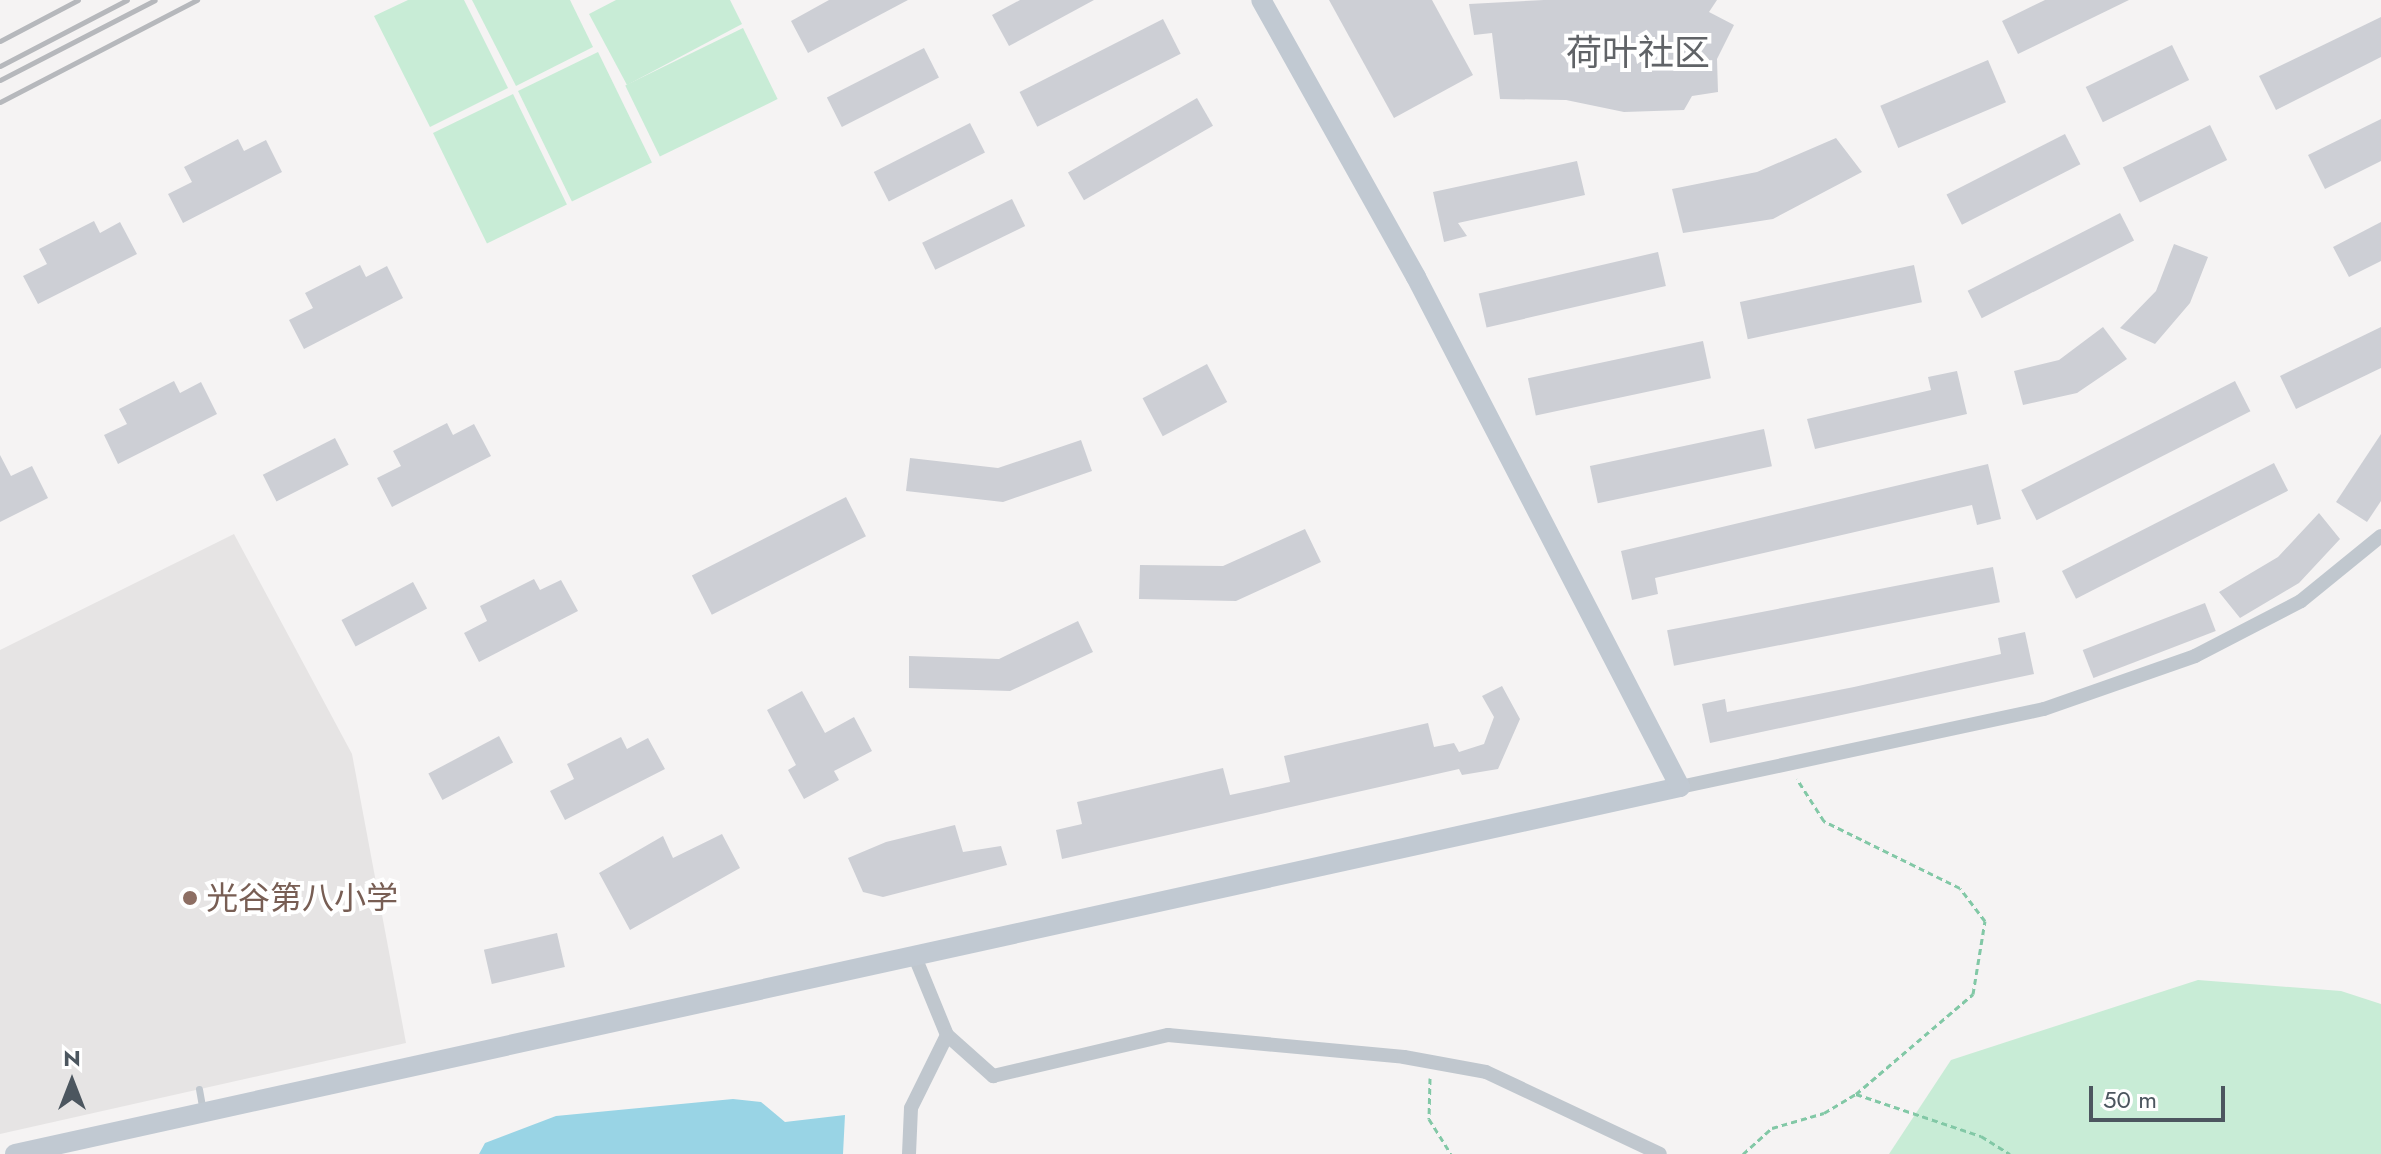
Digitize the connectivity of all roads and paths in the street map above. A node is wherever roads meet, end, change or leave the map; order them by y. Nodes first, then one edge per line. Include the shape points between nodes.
1 (1261, 0) edge
2 (2381, 536) edge
3 (1786, 762) junction
4 (1680, 787) junction
5 (915, 957) junction
6 (947, 1035) junction
7 (1431, 1062) junction
8 (199, 1089) dead end
9 (1856, 1094) junction
10 (203, 1113) junction
11 (15, 1154) edge
12 (909, 1154) edge
13 (1451, 1154) edge
14 (1660, 1154) edge
15 (1743, 1154) edge
16 (2010, 1154) edge

1 - 4 main road via 1416,277
2 - 3 street via 2301,601 2195,656 2044,709
3 - 4 street
3 - 9 path via 1824,821 1960,888 1985,921 1973,994
4 - 5 main road
5 - 6 street
5 - 10 main road
6 - 7 street via 993,1076 1190,1034
6 - 12 street via 911,1108
7 - 13 path via 1429,1119
7 - 14 street via 1486,1072
8 - 10 lane
9 - 15 path via 1824,1113 1772,1128
9 - 16 path via 1981,1136
10 - 11 main road

